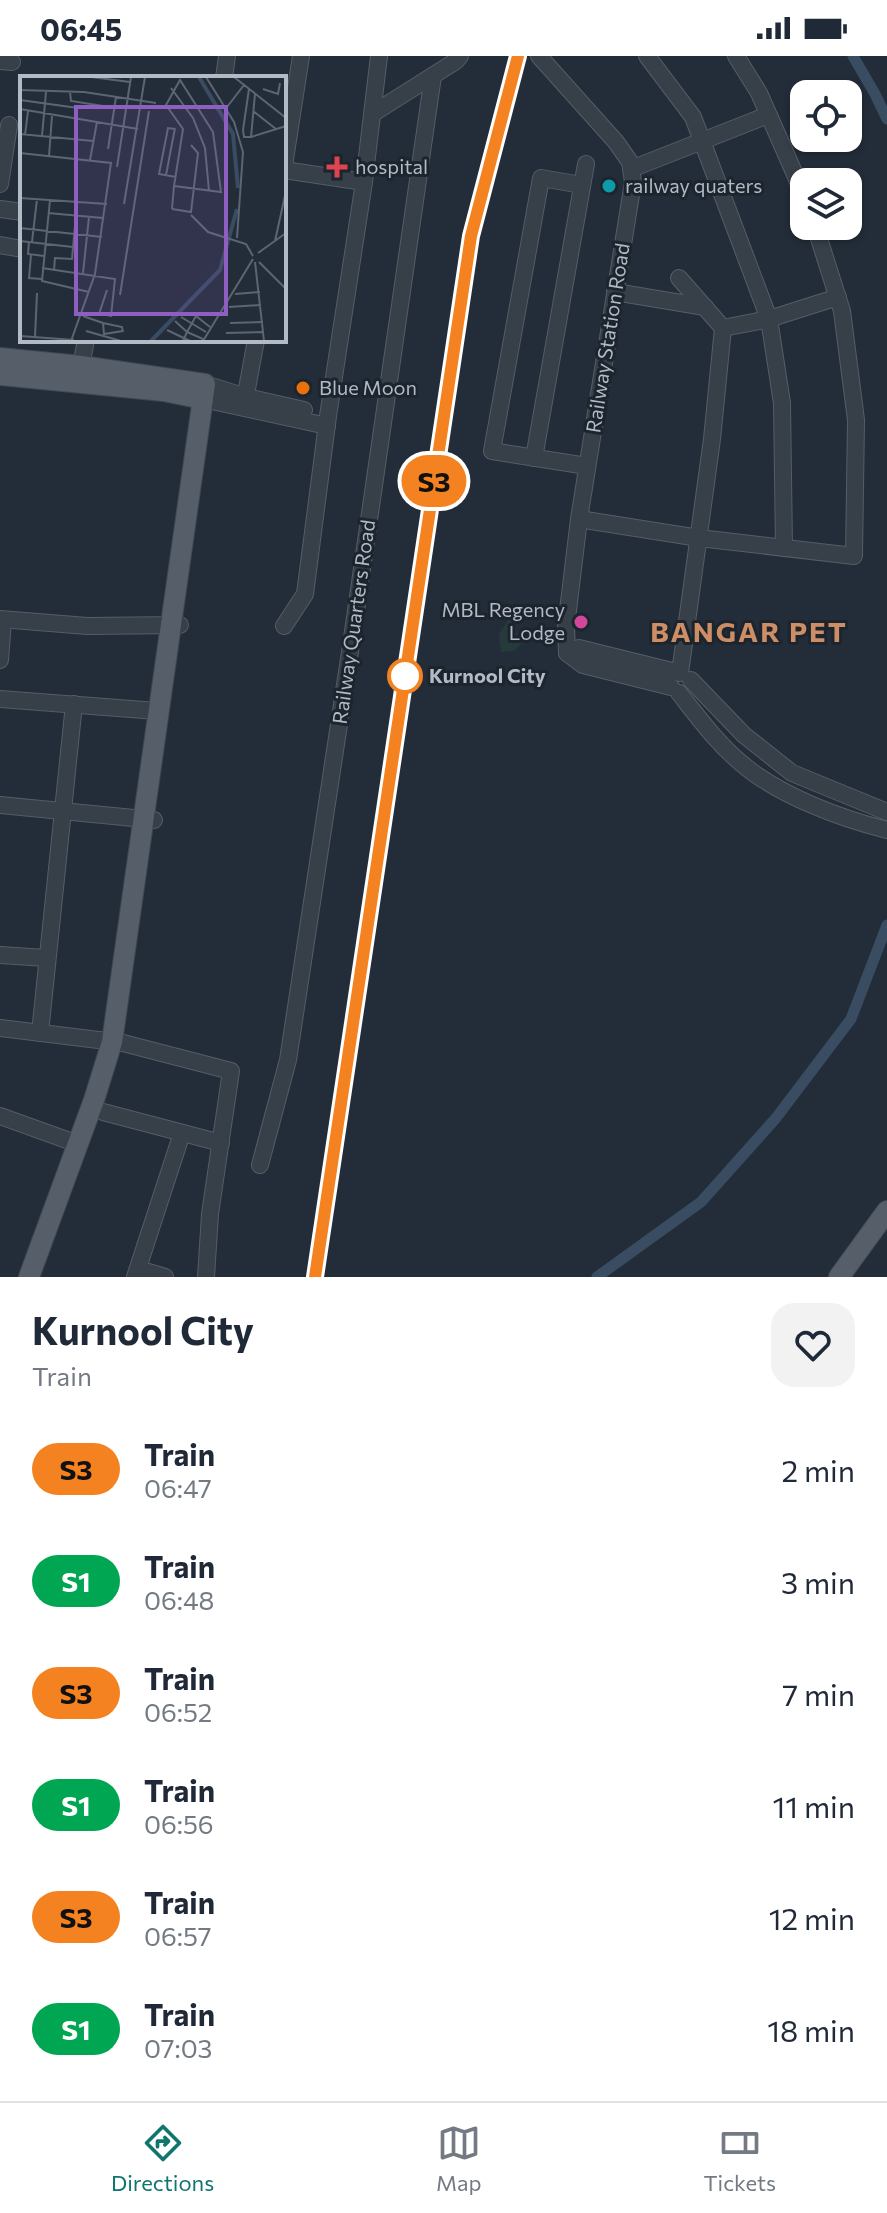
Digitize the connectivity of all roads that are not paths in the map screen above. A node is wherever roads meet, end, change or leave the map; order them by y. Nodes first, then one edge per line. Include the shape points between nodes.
1 (227, 56) edge
2 (301, 56) edge
3 (379, 56) edge
4 (460, 56) edge
5 (539, 56) edge
6 (647, 56) edge
7 (736, 56) edge
8 (224, 76) edge
9 (433, 76) junction
10 (372, 114) junction
11 (768, 115) junction
12 (10, 125) edge
13 (702, 141) junction
14 (286, 155) edge
15 (586, 164) dead end
16 (286, 168) edge
17 (792, 168) edge
18 (631, 169) junction
19 (364, 182) junction
20 (0, 184) edge
21 (582, 185) junction
22 (0, 209) edge
23 (20, 212) edge
24 (820, 240) edge
25 (0, 245) edge
26 (20, 249) edge
27 (679, 278) dead end
28 (615, 292) junction
29 (838, 297) junction
30 (705, 307) junction
31 (769, 319) junction
32 (723, 328) junction
33 (86, 342) edge
34 (256, 342) edge
35 (0, 358) edge
36 (81, 366) junction
37 (0, 375) edge
38 (209, 393) junction
39 (245, 403) junction
40 (328, 421) junction
41 (534, 458) junction
42 (587, 466) junction
43 (579, 519) junction
44 (699, 538) junction
45 (784, 548) junction
46 (2, 619) edge
47 (175, 625) junction
48 (284, 626) dead end
49 (0, 660) edge
50 (680, 683) junction
51 (0, 699) edge
52 (74, 704) junction
53 (157, 711) junction
54 (0, 805) edge
55 (883, 811) edge
56 (63, 812) junction
57 (148, 820) junction
58 (880, 828) edge
59 (0, 955) edge
60 (46, 958) junction
61 (0, 1028) edge
62 (40, 1033) junction
63 (118, 1042) junction
64 (103, 1112) junction
65 (0, 1116) edge
66 (182, 1133) junction
67 (221, 1143) junction
68 (78, 1144) junction
69 (260, 1165) dead end
70 (887, 1211) edge
71 (887, 1228) edge
72 (136, 1273) edge
73 (29, 1277) edge
74 (43, 1277) edge
75 (165, 1277) edge
76 (206, 1277) edge
77 (839, 1277) edge
78 (853, 1277) edge

1 - 8 street
2 - 14 street
3 - 10 street
4 - 9 street
5 - 18 street via 616,142
6 - 13 street via 693,117
7 - 11 street
9 - 10 street
9 - 69 street, Railway Quarters Road via 288,1060
10 - 19 street
11 - 13 street
11 - 17 street
12 - 20 street
13 - 18 street
13 - 31 street
15 - 21 street
16 - 19 street
18 - 28 street, Railway Station Road
19 - 40 street
21 - 41 street
21 - 41 street via 541,178 492,451
22 - 23 street
24 - 29 street
25 - 26 street
27 - 30 street
28 - 30 street
28 - 42 street, Railway Station Road
29 - 31 street
29 - 45 street via 856,420 854,556
30 - 32 street
31 - 32 street
31 - 45 street via 782,403
32 - 44 street
33 - 36 street
34 - 39 street
35 - 36 main road
36 - 38 main road
37 - 38 main road
38 - 39 street
38 - 47 main road
39 - 40 street
40 - 48 street via 305,594
41 - 42 street
42 - 43 street, Railway Station Road
43 - 44 street
43 - 50 street, Railway Station Road via 567,653 579,648
44 - 45 street
44 - 50 street
46 - 47 street
46 - 49 street
47 - 53 main road
47 - 57 main road
50 - 55 street via 792,773
50 - 58 street via 738,761 760,778 806,802
51 - 52 street
52 - 53 street
52 - 56 street
53 - 57 main road
54 - 56 street
56 - 57 street
56 - 60 street
57 - 63 main road
59 - 60 street
60 - 62 street
61 - 62 street
62 - 63 street
63 - 64 main road
63 - 67 street via 231,1071
63 - 68 main road
64 - 66 street
64 - 74 main road
65 - 68 street
66 - 67 street
66 - 72 street
67 - 76 street
68 - 73 main road
70 - 77 main road
71 - 78 main road
72 - 75 street

